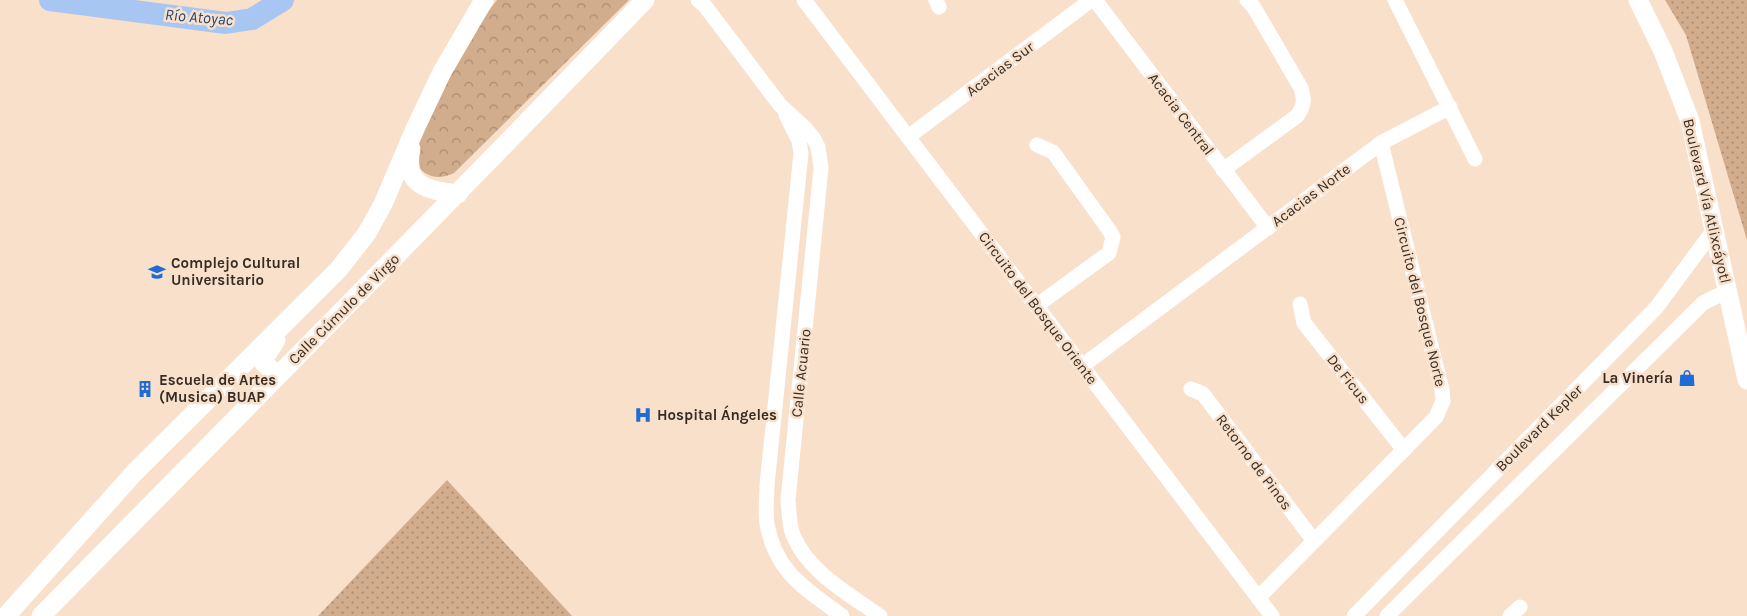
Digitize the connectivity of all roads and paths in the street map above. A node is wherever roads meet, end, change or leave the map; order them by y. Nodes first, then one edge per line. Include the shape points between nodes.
1 (484, 0) edge
2 (645, 0) edge
3 (804, 0) edge
4 (1091, 0) edge
5 (1095, 0) edge
6 (1247, 0) edge
7 (1395, 0) edge
8 (1638, 0) edge
9 (702, 2) edge
10 (780, 105) junction
11 (1450, 107) junction
12 (415, 129) junction
13 (908, 137) junction
14 (1381, 143) junction
15 (1037, 145) dead end
16 (1475, 159) dead end
17 (1223, 170) junction
18 (458, 194) junction
19 (1268, 228) junction
20 (1713, 230) junction
21 (1727, 291) junction
22 (1300, 304) dead end
23 (1036, 306) junction
24 (292, 316) junction
25 (1082, 366) junction
26 (277, 376) junction
27 (1747, 380) edge
28 (1191, 389) dead end
29 (1404, 450) junction
30 (1314, 541) junction
31 (1258, 598) junction
32 (8, 615) edge
33 (41, 616) edge
34 (842, 616) edge
35 (880, 616) edge
36 (1272, 616) edge
37 (1354, 616) edge
38 (1387, 616) edge

1 - 12 main road via 442,72
2 - 18 main road, Calle Cúmulo de Virgo
3 - 13 street, Circuito del Bosque Oriente
4 - 13 street, Acacias Sur
5 - 17 street, Acacia Central
6 - 17 street via 1301,88 1303,108 1297,116
7 - 11 street
8 - 20 main road, Boulevard Vía Atlixcáyotl via 1663,51 1690,120
9 - 10 street, Calle Acuario
10 - 34 street, Calle Acuario via 801,153 768,476 767,522 774,550 787,572
10 - 35 street, Calle Acuario via 814,139 821,168 788,500 792,534 807,559 825,576
11 - 14 street, Acacias Norte
11 - 16 street
12 - 18 main road via 409,158 410,172 416,182 427,188
12 - 24 main road via 384,204 367,233 339,269
13 - 23 street, Circuito del Bosque Oriente
14 - 19 street, Acacias Norte
14 - 29 street, Circuito del Bosque Norte via 1443,401 1436,417
15 - 23 street via 1053,152 1112,237 1109,253
17 - 19 street, Acacia Central
18 - 26 main road, Calle Cúmulo de Virgo
19 - 25 street, Acacias Norte
20 - 21 main road, Boulevard Vía Atlixcáyotl
20 - 37 street, Boulevard Kepler via 1656,308
21 - 27 main road, Boulevard Vía Atlixcáyotl
21 - 38 street, Boulevard Kepler via 1703,303
22 - 29 street, De Ficus via 1304,324
23 - 25 street, Circuito del Bosque Oriente
24 - 26 main road via 263,362
24 - 32 main road via 135,472
25 - 31 street, Circuito del Bosque Oriente
26 - 33 main road, Calle Cúmulo de Virgo
28 - 30 street, Retorno de Pinos via 1203,394
29 - 30 street, Circuito del Bosque Norte
30 - 31 street, Circuito del Bosque Norte
31 - 36 street, Circuito del Bosque Oriente

